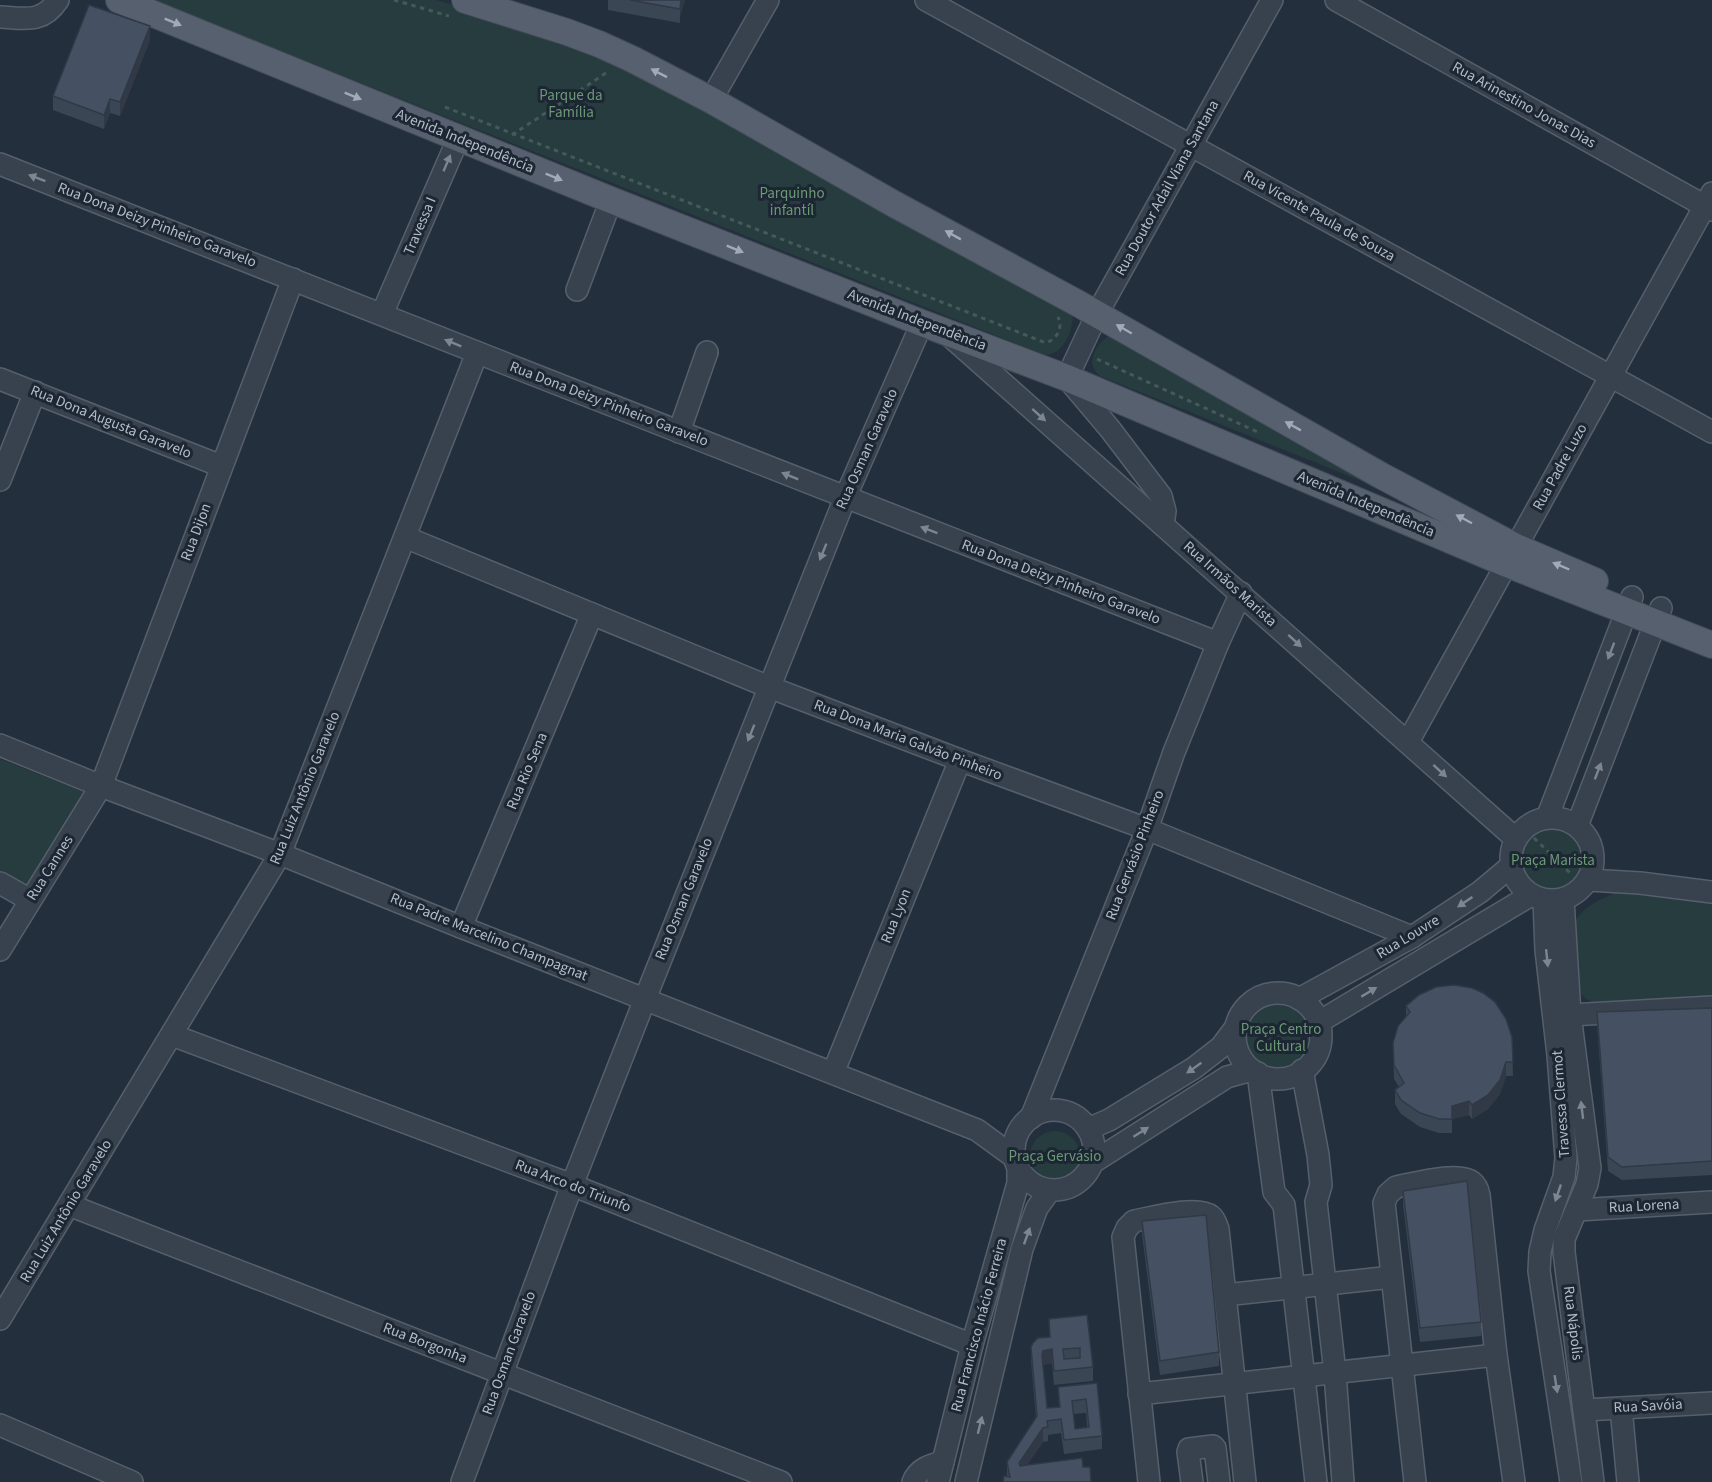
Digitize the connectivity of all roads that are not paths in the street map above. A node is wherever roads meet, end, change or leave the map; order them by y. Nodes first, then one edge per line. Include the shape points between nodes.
1 (58, 0) edge
2 (119, 0) edge
3 (768, 0) edge
4 (927, 0) edge
5 (1272, 0) edge
6 (1336, 0) edge
7 (465, 5) edge
8 (0, 17) edge
9 (711, 100) junction
10 (458, 139) junction
11 (1191, 145) junction
12 (0, 164) edge
13 (611, 200) junction
14 (1710, 203) edge
15 (292, 279) junction
16 (577, 290) dead end
17 (382, 314) junction
18 (1097, 314) junction
19 (933, 327) junction
20 (707, 352) dead end
21 (477, 353) junction
22 (1610, 377) junction
23 (1067, 378) junction
24 (0, 379) edge
25 (35, 392) junction
26 (679, 432) junction
27 (1712, 432) edge
28 (221, 466) junction
29 (0, 480) edge
30 (845, 498) junction
31 (1164, 525) junction
32 (405, 537) junction
33 (1511, 555) junction
34 (1241, 594) junction
35 (1629, 604) junction
36 (592, 614) junction
37 (1658, 615) junction
38 (1712, 627) edge
39 (1218, 643) junction
40 (1712, 645) edge
41 (769, 687) junction
42 (1408, 742) junction
43 (0, 745) edge
44 (960, 760) junction
45 (100, 786) junction
46 (1547, 818) junction
47 (1577, 826) junction
48 (1147, 829) junction
49 (1515, 839) junction
50 (280, 854) junction
51 (1594, 857) junction
52 (1511, 866) junction
53 (1588, 880) junction
54 (0, 883) edge
55 (1640, 884) junction
56 (1712, 892) edge
57 (1546, 898) junction
58 (30, 900) junction
59 (461, 927) junction
60 (1412, 937) junction
61 (0, 950) edge
62 (645, 999) junction
63 (1299, 999) junction
64 (1712, 1007) edge
65 (1570, 1015) junction
66 (1318, 1022) junction
67 (1236, 1028) junction
68 (172, 1035) junction
69 (1302, 1070) junction
70 (1255, 1071) junction
71 (832, 1073) junction
72 (1027, 1122) junction
73 (1088, 1129) junction
74 (977, 1130) junction
75 (1016, 1162) junction
76 (1092, 1163) junction
77 (1590, 1168) joint
78 (572, 1185) junction
79 (1050, 1190) junction
80 (1316, 1202) junction
81 (1712, 1202) edge
82 (69, 1205) junction
83 (1284, 1205) junction
84 (1576, 1210) junction
85 (1392, 1277) junction
86 (1325, 1284) junction
87 (1294, 1288) junction
88 (1225, 1295) junction
89 (5, 1298) edge
90 (0, 1319) edge
91 (972, 1345) junction
92 (1496, 1355) junction
93 (1401, 1366) junction
94 (501, 1373) junction
95 (1335, 1373) junction
96 (1304, 1376) junction
97 (1234, 1384) junction
98 (1139, 1394) junction
99 (1712, 1403) edge
100 (1621, 1408) junction
101 (1584, 1410) junction
102 (0, 1425) edge
103 (940, 1472) edge
104 (1244, 1474) edge
105 (1219, 1476) edge
106 (132, 1482) edge
107 (462, 1482) edge
108 (781, 1482) edge
109 (913, 1482) edge
110 (966, 1482) edge
111 (1149, 1482) edge
112 (1192, 1482) edge
113 (1316, 1482) edge
114 (1343, 1482) edge
115 (1415, 1482) edge
116 (1514, 1482) edge
117 (1571, 1482) edge
118 (1593, 1482) edge
119 (1628, 1482) edge

1 - 8 street via 50,11 35,18
2 -> 10 main road, Avenida Independência
3 - 9 street
4 - 11 street, Rua Vicente Paula de Souza
5 - 11 street, Rua Doutor Adail Viana Santana
6 - 14 street, Rua Arinestino Jonas Dias
9 -> 7 main road, Avenida Independência via 599,44
18 -> 9 main road, Avenida Independência
10 -> 13 main road, Avenida Independência via 508,145
17 -> 10 street, Travessa I
11 - 18 street, Rua Doutor Adail Viana Santana
11 - 22 street, Rua Vicente Paula de Souza
15 -> 12 street, Rua Dona Deizy Pinheiro Garavelo
13 - 16 street
13 -> 19 main road, Avenida Independência
14 - 22 street, Rua Padre Luzo
15 - 17 street, Rua Dona Deizy Pinheiro Garavelo
15 - 28 street, Rua Dijon
21 -> 17 street, Rua Dona Deizy Pinheiro Garavelo
18 - 23 street, Rua Doutor Adail Viana Santana
33 -> 18 main road, Avenida Independência via 1380,475
19 - 23 main road, Avenida Independência
19 - 30 street, Rua Osman Garavelo
19 -> 31 street, Rua Irmãos Marista
20 - 26 street
21 - 26 street, Rua Dona Deizy Pinheiro Garavelo
21 - 32 street, Rua Luiz Antônio Garavelo
22 - 27 street, Rua Vicente Paula de Souza
22 - 33 street, Rua Padre Luzo
23 - 31 street via 1161,496
23 - 33 main road, Avenida Independência
24 - 25 street, Rua Dona Augusta Garavelo
25 - 28 street, Rua Dona Augusta Garavelo
25 - 29 street
30 -> 26 street, Rua Dona Deizy Pinheiro Garavelo
28 - 45 street, Rua Dijon
39 -> 30 street, Rua Dona Deizy Pinheiro Garavelo
30 -> 41 street, Rua Osman Garavelo
31 - 34 street, Rua Irmãos Marista
32 - 36 street, Rua Dona Maria Galvão Pinheiro
32 - 50 street, Rua Luiz Antônio Garavelo
33 - 35 main road, Avenida Independência
33 - 42 street, Rua Padre Luzo
34 - 39 street, Rua Gervásio Pinheiro
34 -> 42 street, Rua Irmãos Marista
35 - 37 main road, Avenida Independência
35 -> 46 street
36 - 41 street, Rua Dona Maria Galvão Pinheiro
36 - 59 street, Rua Rio Sena
37 - 38 main road, Avenida Independência
37 - 40 main road, Avenida Independência
47 -> 37 street
39 - 48 street, Rua Gervásio Pinheiro
41 - 44 street, Rua Dona Maria Galvão Pinheiro
41 -> 62 street, Rua Osman Garavelo
42 -> 49 street, Rua Irmãos Marista
43 - 45 street, Rua Padre Marcelino Champagnat
44 - 48 street, Rua Dona Maria Galvão Pinheiro
44 - 71 street, Rua Lyon
45 - 50 street, Rua Padre Marcelino Champagnat
45 - 58 street, Rua Cannes
46 - 47 street
46 - 49 street via 1534,821
47 - 51 street via 1586,834
48 - 60 street, Rua Dona Maria Galvão Pinheiro
48 - 72 street, Rua Gervásio Pinheiro
49 - 52 street
50 - 59 street, Rua Padre Marcelino Champagnat
50 - 68 street, Rua Luiz Antônio Garavelo
51 - 53 street
51 - 55 street
52 - 57 street via 1522,887
52 -> 60 street, Rua Louvre via 1480,892
53 - 55 street
53 - 57 street via 1573,895
54 - 58 street
55 - 56 street
57 - 65 street, Travessa Clermot
66 -> 57 street, Rua Louvre
57 -> 117 street, Travessa Clermot via 1546,950 1566,1158 1564,1177 1545,1230 1539,1271
58 - 61 street, Rua Cannes
59 - 62 street, Rua Padre Marcelino Champagnat
60 - 63 street, Rua Louvre
62 - 71 street, Rua Padre Marcelino Champagnat
62 - 78 street, Rua Osman Garavelo
63 - 66 street via 1311,1008
63 - 67 street via 1280,993 1260,997 1244,1009
64 - 65 street
77 -> 65 street, Travessa Clermot
66 - 69 street via 1318,1049
67 - 70 street via 1236,1046
67 -> 73 street via 1221,1047 1194,1068
68 - 78 street, Rua Arco do Triunfo
68 - 82 street, Rua Luiz Antônio Garavelo
69 - 70 street via 1281,1078
69 - 80 street via 1318,1155 1321,1185
76 -> 70 street via 1227,1077
70 - 83 street via 1274,1192
71 - 74 street, Rua Padre Marcelino Champagnat
72 - 73 street via 1044,1112 1058,1111 1077,1118
72 - 74 street, Rua Padre Marcelino Champagnat
72 - 75 street via 1015,1142
73 - 76 street via 1094,1152
74 - 75 street, Rua Padre Marcelino Champagnat
75 - 79 street via 1031,1182
75 - 91 street, Rua Francisco Inácio Ferreira via 1018,1183
76 - 79 street via 1071,1187
77 - 84 street, Rua Nápolis
78 - 91 street, Rua Arco do Triunfo
78 - 94 street, Rua Osman Garavelo
110 -> 79 street, Rua Francisco Inácio Ferreira via 1022,1250 1037,1208
80 - 83 street
80 - 86 street
81 - 84 street, Rua Lorena
82 - 89 street, Rua Luiz Antônio Garavelo
82 - 94 street, Rua Borgonha
83 - 87 street
84 - 101 street, Rua Nápolis via 1564,1239 1564,1252
85 - 86 street
85 - 92 street via 1384,1209 1391,1190 1456,1177 1473,1183 1479,1195
85 - 93 street
86 - 87 street
86 - 95 street
87 - 88 street
87 - 96 street
88 - 97 street
88 - 98 street via 1218,1229 1212,1216 1194,1211 1130,1224 1122,1244
89 - 90 street, Rua Luiz Antônio Garavelo
91 - 103 street, Rua Francisco Inácio Ferreira
92 - 93 street
92 - 116 street
93 - 95 street
93 - 115 street
94 - 107 street, Rua Osman Garavelo
94 - 108 street, Rua Borgonha
95 - 96 street
95 - 114 street
96 - 97 street
96 - 113 street
97 - 98 street
97 - 104 street
98 - 111 street
99 - 100 street, Rua Savóia
100 - 101 street, Rua Savóia
100 - 119 street
101 - 118 street, Rua Nápolis
102 - 106 street
103 - 109 street via 929,1466
104 - 105 street
105 - 112 street via 1214,1446 1192,1448 1188,1452

